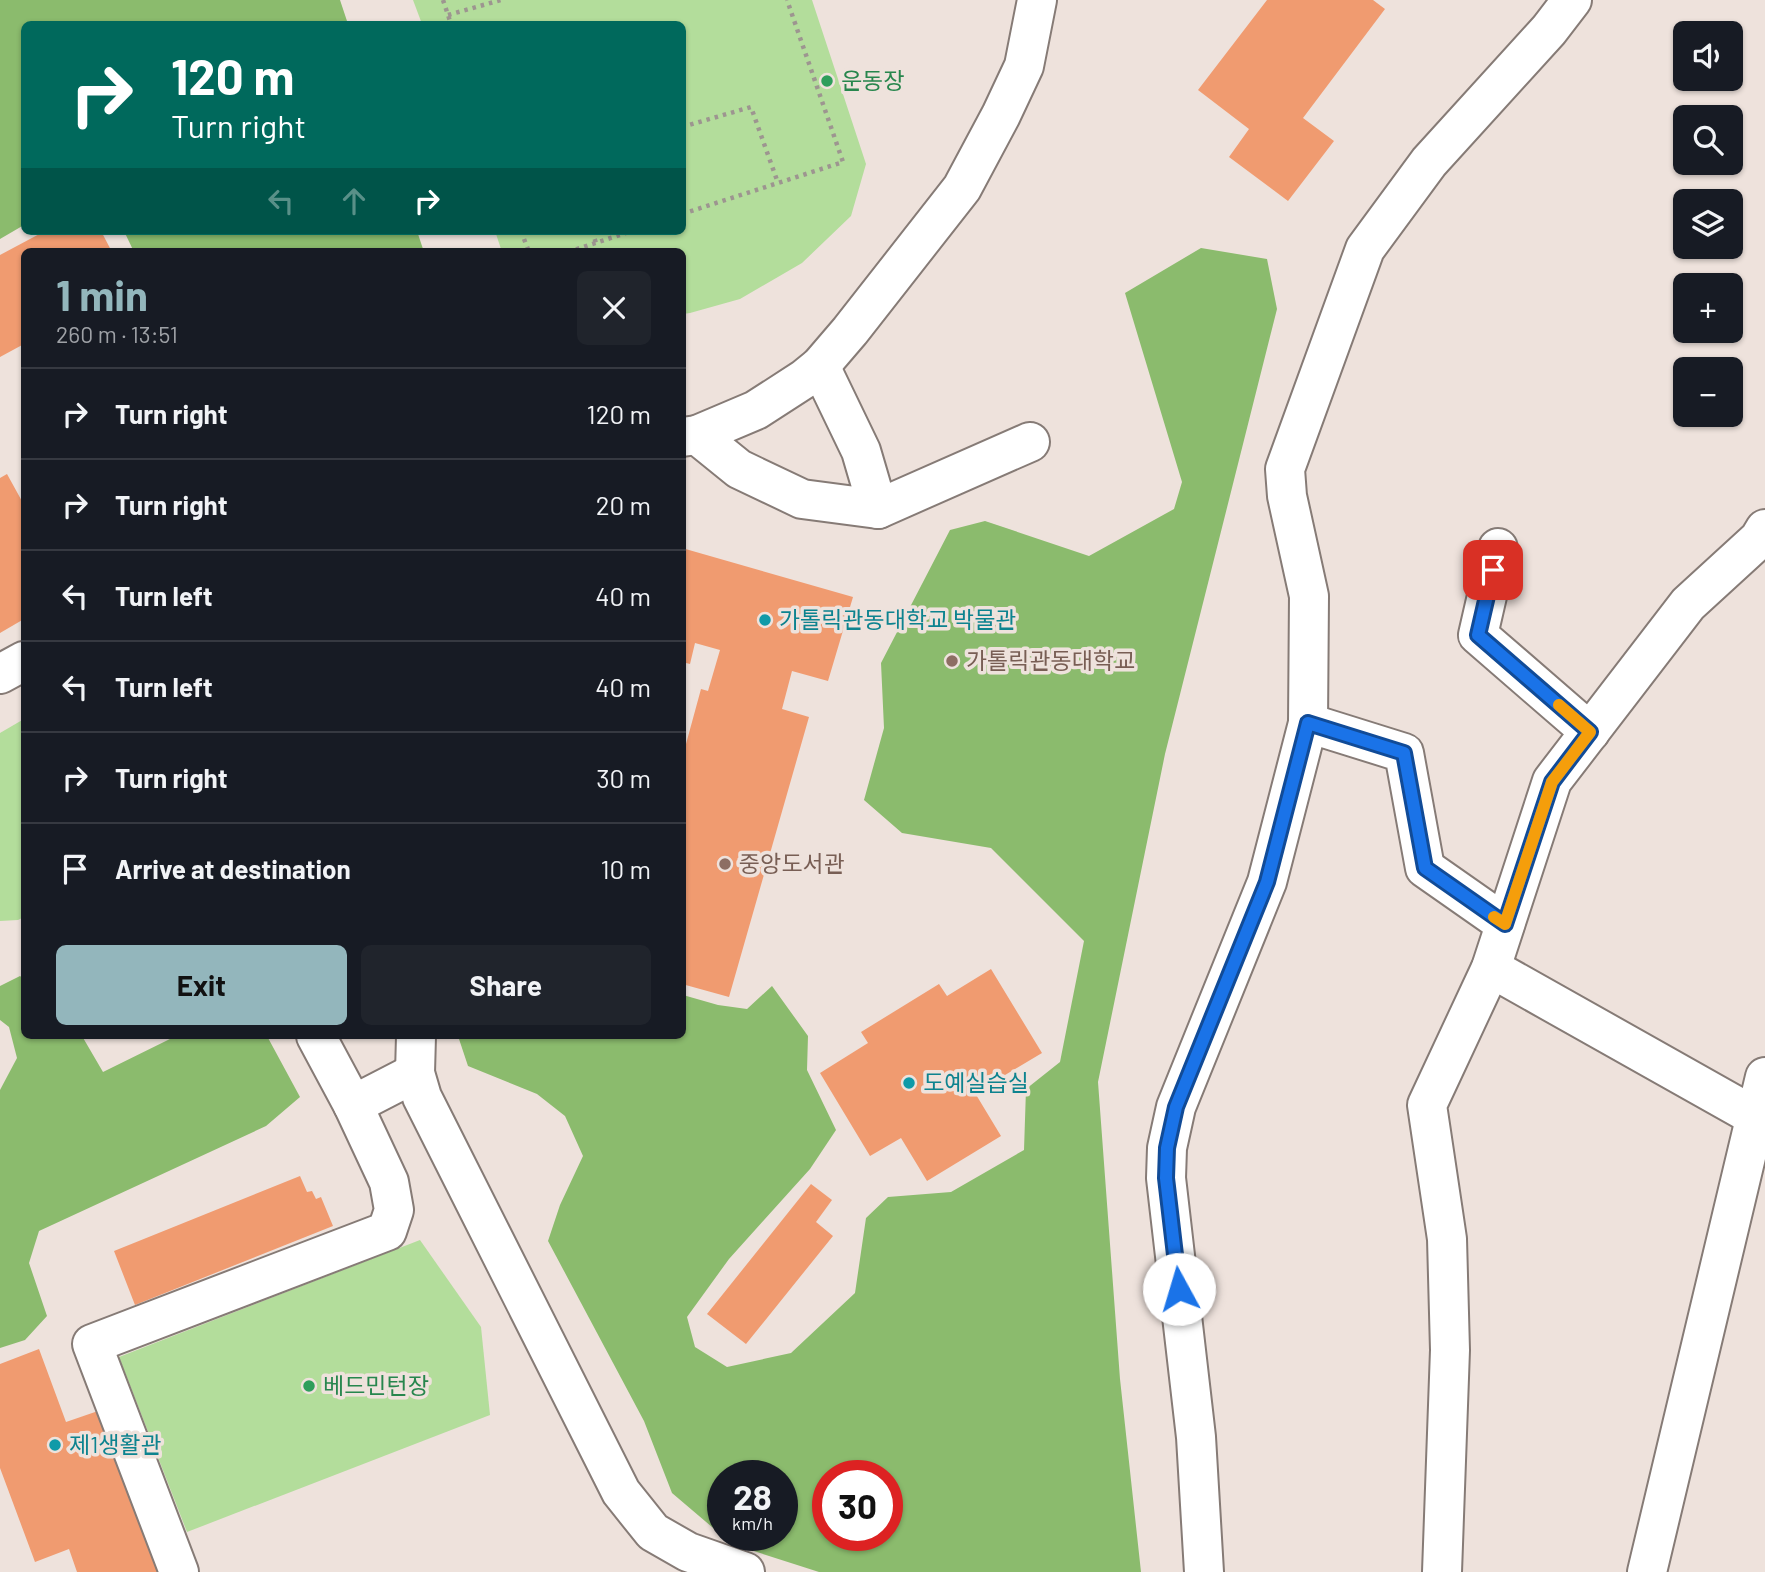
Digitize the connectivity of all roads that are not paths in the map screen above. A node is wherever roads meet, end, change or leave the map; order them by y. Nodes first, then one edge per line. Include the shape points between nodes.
1 (1037, 0) edge
2 (1572, 0) edge
3 (820, 366) junction
4 (690, 436) edge
5 (1030, 442) dead end
6 (878, 509) junction
7 (1765, 529) edge
8 (1498, 548) dead end
9 (21, 663) edge
10 (0, 674) edge
11 (1308, 723) junction
12 (1590, 732) junction
13 (1505, 924) junction
14 (1491, 968) junction
15 (318, 1039) edge
16 (416, 1039) edge
17 (415, 1073) junction
18 (1765, 1076) edge
19 (353, 1105) junction
20 (1755, 1116) junction
21 (179, 1572) edge
22 (745, 1572) edge
23 (1204, 1572) edge
24 (1442, 1572) edge
25 (1647, 1572) edge

1 - 3 street via 1024,66 962,188
2 - 11 street via 1429,162 1365,249 1297,432 1285,469 1309,596
3 - 4 street via 756,411
3 - 6 street via 861,451
4 - 6 street via 739,469 802,499
5 - 6 street
7 - 12 street via 1688,604
8 - 12 street via 1478,635
9 - 10 street
11 - 13 street via 1404,753 1425,868
11 - 23 street via 1267,882 1176,1107 1167,1148 1166,1178 1196,1437
12 - 13 street via 1552,782
13 - 14 street
14 - 20 street
14 - 24 street via 1427,1104 1447,1239 1450,1350
15 - 19 street
16 - 17 street
17 - 19 street
17 - 22 street via 422,1097 621,1492 653,1532 688,1552
18 - 20 street
19 - 21 street via 389,1181 394,1210 387,1231 92,1344
20 - 25 street

